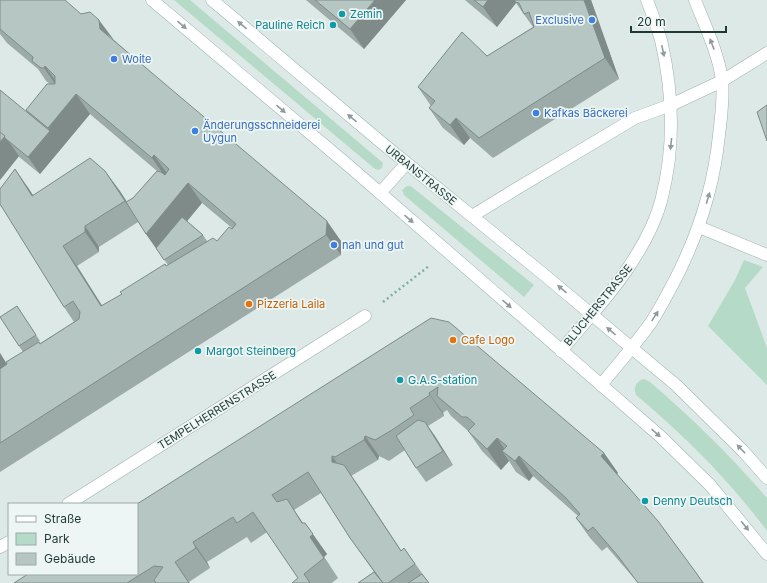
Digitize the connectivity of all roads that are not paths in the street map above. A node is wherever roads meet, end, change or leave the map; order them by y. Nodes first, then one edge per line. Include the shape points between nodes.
1 (152, 0) edge
2 (212, 0) edge
3 (647, 0) edge
4 (695, 0) edge
5 (767, 53) edge
6 (722, 81) junction
7 (671, 105) junction
8 (406, 164) junction
9 (380, 193) junction
10 (472, 216) junction
11 (699, 228) junction
12 (767, 255) edge
13 (591, 314) junction
14 (365, 316) road end
15 (632, 348) junction
16 (561, 351) junction
17 (601, 385) junction
18 (767, 478) edge
19 (70, 503) edge
20 (767, 554) edge

1 -> 9 main road
8 -> 2 main road, URBANSTRASSE
3 -> 7 main road, BLÜCHERSTRASSE via 660,39
6 -> 4 main road via 716,54
5 - 6 main road
6 - 7 main road
11 -> 6 main road via 717,153
7 - 10 main road via 635,118
7 -> 13 main road, BLÜCHERSTRASSE via 671,140 660,204 635,257
8 - 9 main road
8 - 10 main road, URBANSTRASSE
9 -> 16 main road
13 -> 10 main road, URBANSTRASSE
11 - 12 main road
15 -> 11 main road via 663,303
15 -> 13 main road, URBANSTRASSE
13 - 16 main road, BLÜCHERSTRASSE
14 - 19 main road, TEMPELHERRENSTRASSE
15 - 17 main road
18 -> 15 main road via 676,385
16 - 17 main road, BLÜCHERSTRASSE
17 -> 20 main road, BLÜCHERSTRASSE via 660,436 705,480

